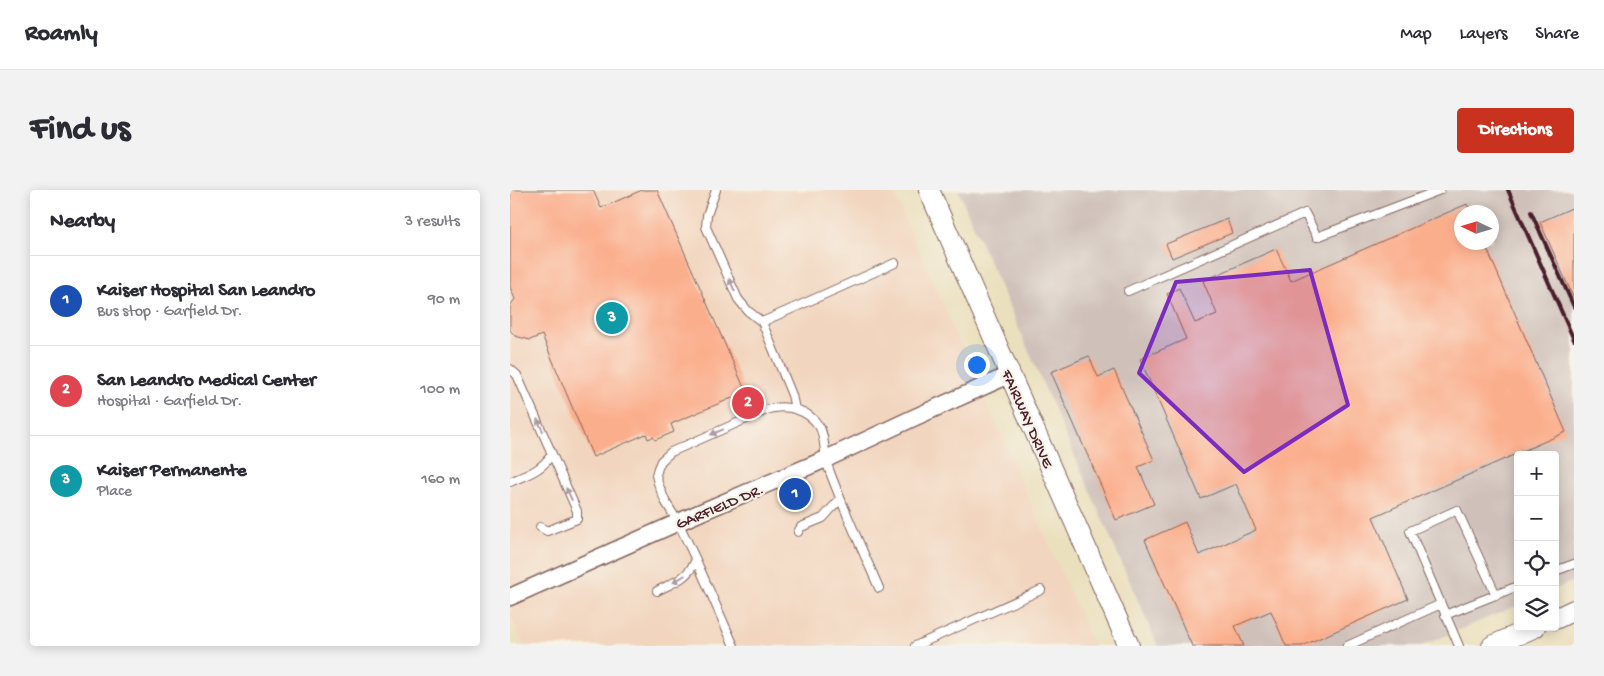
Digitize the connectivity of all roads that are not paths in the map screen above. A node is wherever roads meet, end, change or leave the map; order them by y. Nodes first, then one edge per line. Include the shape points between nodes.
1 (716, 190) edge
2 (930, 190) edge
3 (1440, 190) edge
4 (895, 263) dead end
5 (1128, 291) dead end
6 (762, 322) junction
7 (510, 369) edge
8 (1009, 375) junction
9 (795, 409) junction
10 (552, 454) junction
11 (826, 459) junction
12 (510, 482) edge
13 (840, 499) junction
14 (678, 522) junction
15 (540, 528) dead end
16 (798, 532) dead end
17 (696, 560) junction
18 (1574, 564) edge
19 (1559, 570) edge
20 (879, 588) dead end
21 (1514, 588) edge
22 (1041, 590) dead end
23 (657, 591) dead end
24 (1496, 595) junction
25 (510, 597) edge
26 (1440, 604) junction
27 (1574, 610) edge
28 (1445, 615) junction
29 (1559, 617) edge
30 (1526, 631) edge
31 (734, 646) edge
32 (915, 646) edge
33 (1129, 646) edge
34 (1347, 646) edge
35 (1459, 646) edge
36 (1492, 646) edge

6 -> 1 lane via 738,299 706,227
2 - 8 street, FAIRWAY DRIVE
3 - 5 lane via 1317,237 1305,213
4 - 6 lane
6 - 9 lane via 792,394
10 -> 7 lane via 517,376
8 - 11 street, GARFIELD DR.
8 - 33 street, FAIRWAY DRIVE
9 - 11 lane via 804,412 821,428
9 -> 14 lane via 784,406 769,409 666,456 656,475 665,501
10 - 12 lane via 538,470
15 -> 10 lane via 547,531 576,518 577,511
11 - 13 lane
11 - 14 street, GARFIELD DR.
13 - 16 lane via 823,518 801,527
13 - 20 lane
14 - 17 lane
14 - 25 street, GARFIELD DR.
17 -> 23 lane via 683,578
17 - 31 lane
18 - 19 lane
21 - 24 lane
22 - 32 lane
24 - 26 lane via 1457,510 1410,531
24 - 28 lane
26 - 28 lane
26 - 34 lane
27 - 29 street
28 - 35 lane
30 - 36 street

